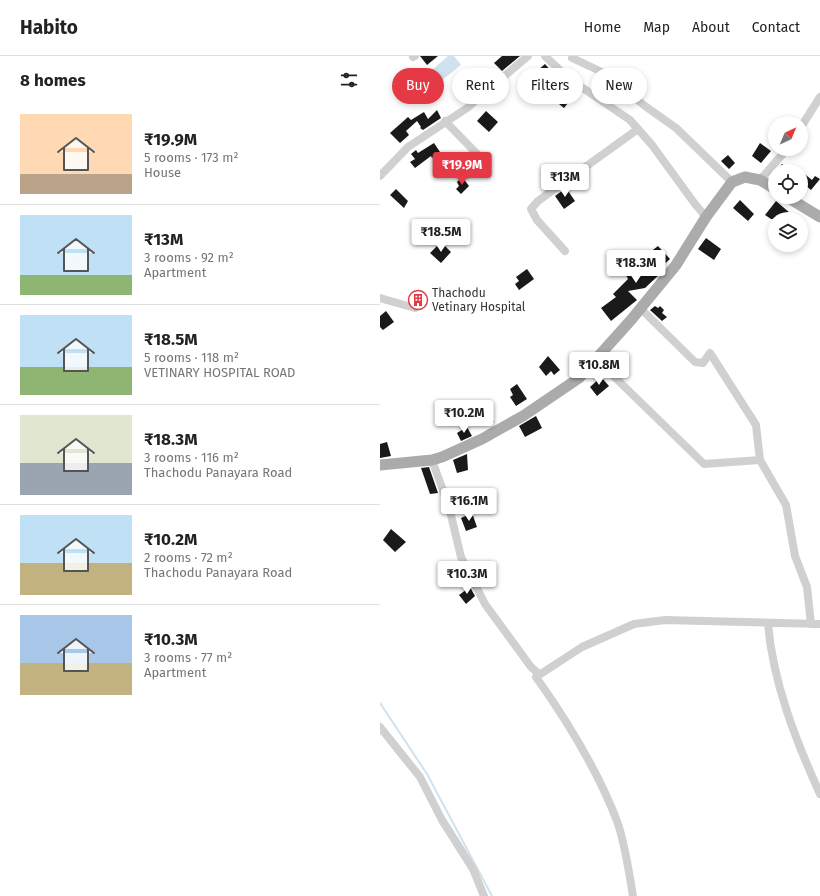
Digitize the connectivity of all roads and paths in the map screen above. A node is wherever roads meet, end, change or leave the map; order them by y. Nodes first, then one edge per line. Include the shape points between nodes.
1 (528, 56) edge
2 (546, 56) edge
3 (572, 58) dead end
4 (820, 97) edge
5 (808, 116) edge
6 (445, 121) junction
7 (638, 129) junction
8 (781, 156) edge
9 (467, 175) dead end
10 (380, 176) edge
11 (760, 180) junction
12 (732, 182) junction
13 (768, 185) edge
14 (799, 204) edge
15 (706, 217) junction
16 (820, 217) edge
17 (565, 251) dead end
18 (380, 298) edge
19 (415, 308) dead end
20 (640, 308) junction
21 (596, 359) junction
22 (432, 460) junction
23 (760, 460) junction
24 (380, 465) edge
25 (768, 624) junction
26 (811, 624) junction
27 (820, 624) edge
28 (539, 674) junction
29 (380, 727) edge
30 (820, 794) edge
31 (484, 896) edge
32 (633, 896) edge

1 - 6 street via 467,108
2 - 7 street via 568,78 630,120
3 - 12 street via 604,73 676,128
4 - 5 street
6 - 9 street via 482,159
6 - 10 street via 408,146
7 - 15 street
7 - 17 street via 538,201 531,209 536,220
8 - 11 street
11 - 12 main road via 745,177
11 - 13 main road
12 - 15 main road
14 - 16 main road
15 - 20 main road via 676,265
18 - 19 street
20 - 21 main road
20 - 23 street via 695,362 703,363 710,353 756,425
21 - 22 main road via 579,378 522,416 482,439
21 - 23 street via 704,464
22 - 24 main road
22 - 28 street via 449,507 461,557 485,604 531,667
23 - 26 street via 786,505 795,556 807,587
25 - 26 street
25 - 28 street via 665,620 634,624 582,647
25 - 30 street via 770,647 780,689
26 - 27 street
28 - 32 street via 536,677 582,745 617,822
29 - 31 street via 420,777 442,820 473,869

